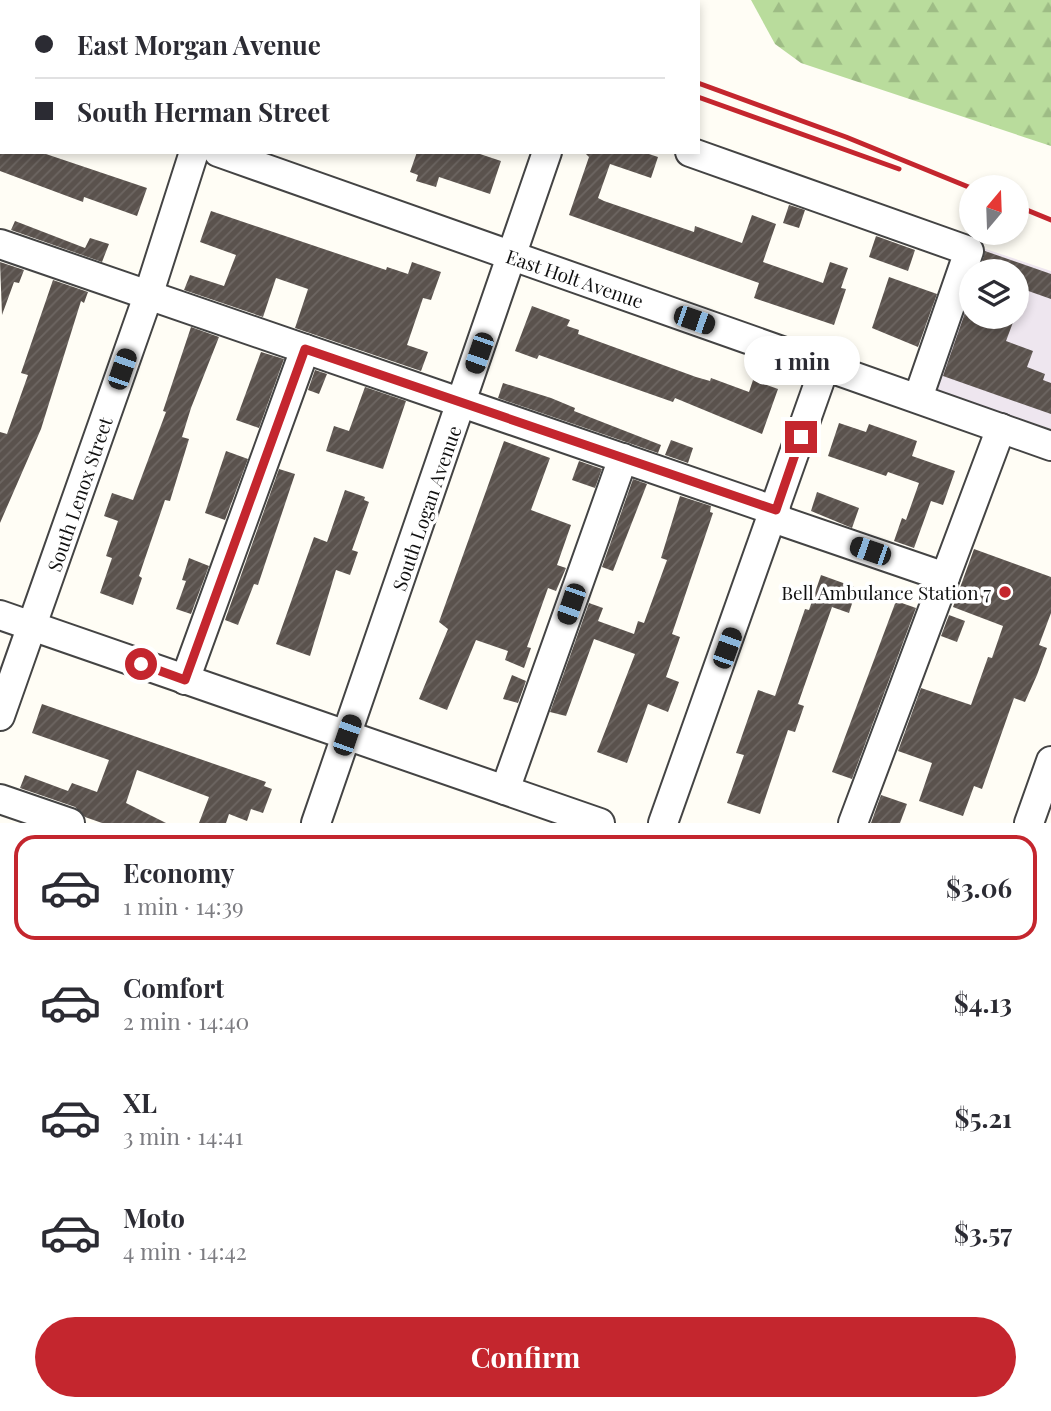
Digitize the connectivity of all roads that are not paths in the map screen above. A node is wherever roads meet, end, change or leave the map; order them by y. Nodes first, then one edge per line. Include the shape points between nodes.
1 (193, 154) edge
2 (224, 154) edge
3 (546, 154) edge
4 (696, 154) edge
5 (0, 244) edge
6 (511, 256) junction
7 (148, 296) junction
8 (305, 349) junction
9 (825, 366) junction
10 (918, 398) junction
11 (462, 402) junction
12 (1002, 429) junction
13 (1051, 446) edge
14 (623, 458) junction
15 (775, 514) junction
16 (946, 577) junction
17 (0, 615) edge
18 (33, 627) junction
19 (185, 680) junction
20 (0, 716) edge
21 (347, 735) junction
22 (1051, 761) edge
23 (505, 790) junction
24 (0, 799) edge
25 (70, 823) edge
26 (316, 823) edge
27 (600, 823) edge
28 (663, 823) edge
29 (853, 823) edge
30 (1029, 823) edge

1 - 7 street, South Lenox Street
2 - 6 street, East Holt Avenue
3 - 6 street, South Logan Avenue
4 - 10 street via 969,251
5 - 7 street
6 - 9 street, East Holt Avenue
6 - 11 street, South Logan Avenue
7 - 8 street
7 - 18 street, South Lenox Street
8 - 11 street
8 - 19 street
9 - 10 street, East Holt Avenue
9 - 15 street
10 - 12 street, East Holt Avenue
11 - 14 street
11 - 21 street, South Logan Avenue
12 - 13 street, East Holt Avenue
12 - 16 street
14 - 15 street
14 - 23 street
15 - 16 street
15 - 28 street
16 - 29 street
17 - 18 street
18 - 19 street
18 - 20 street, South Lenox Street
19 - 21 street
21 - 23 street
21 - 26 street, South Logan Avenue
22 - 30 street
23 - 27 street
24 - 25 street

